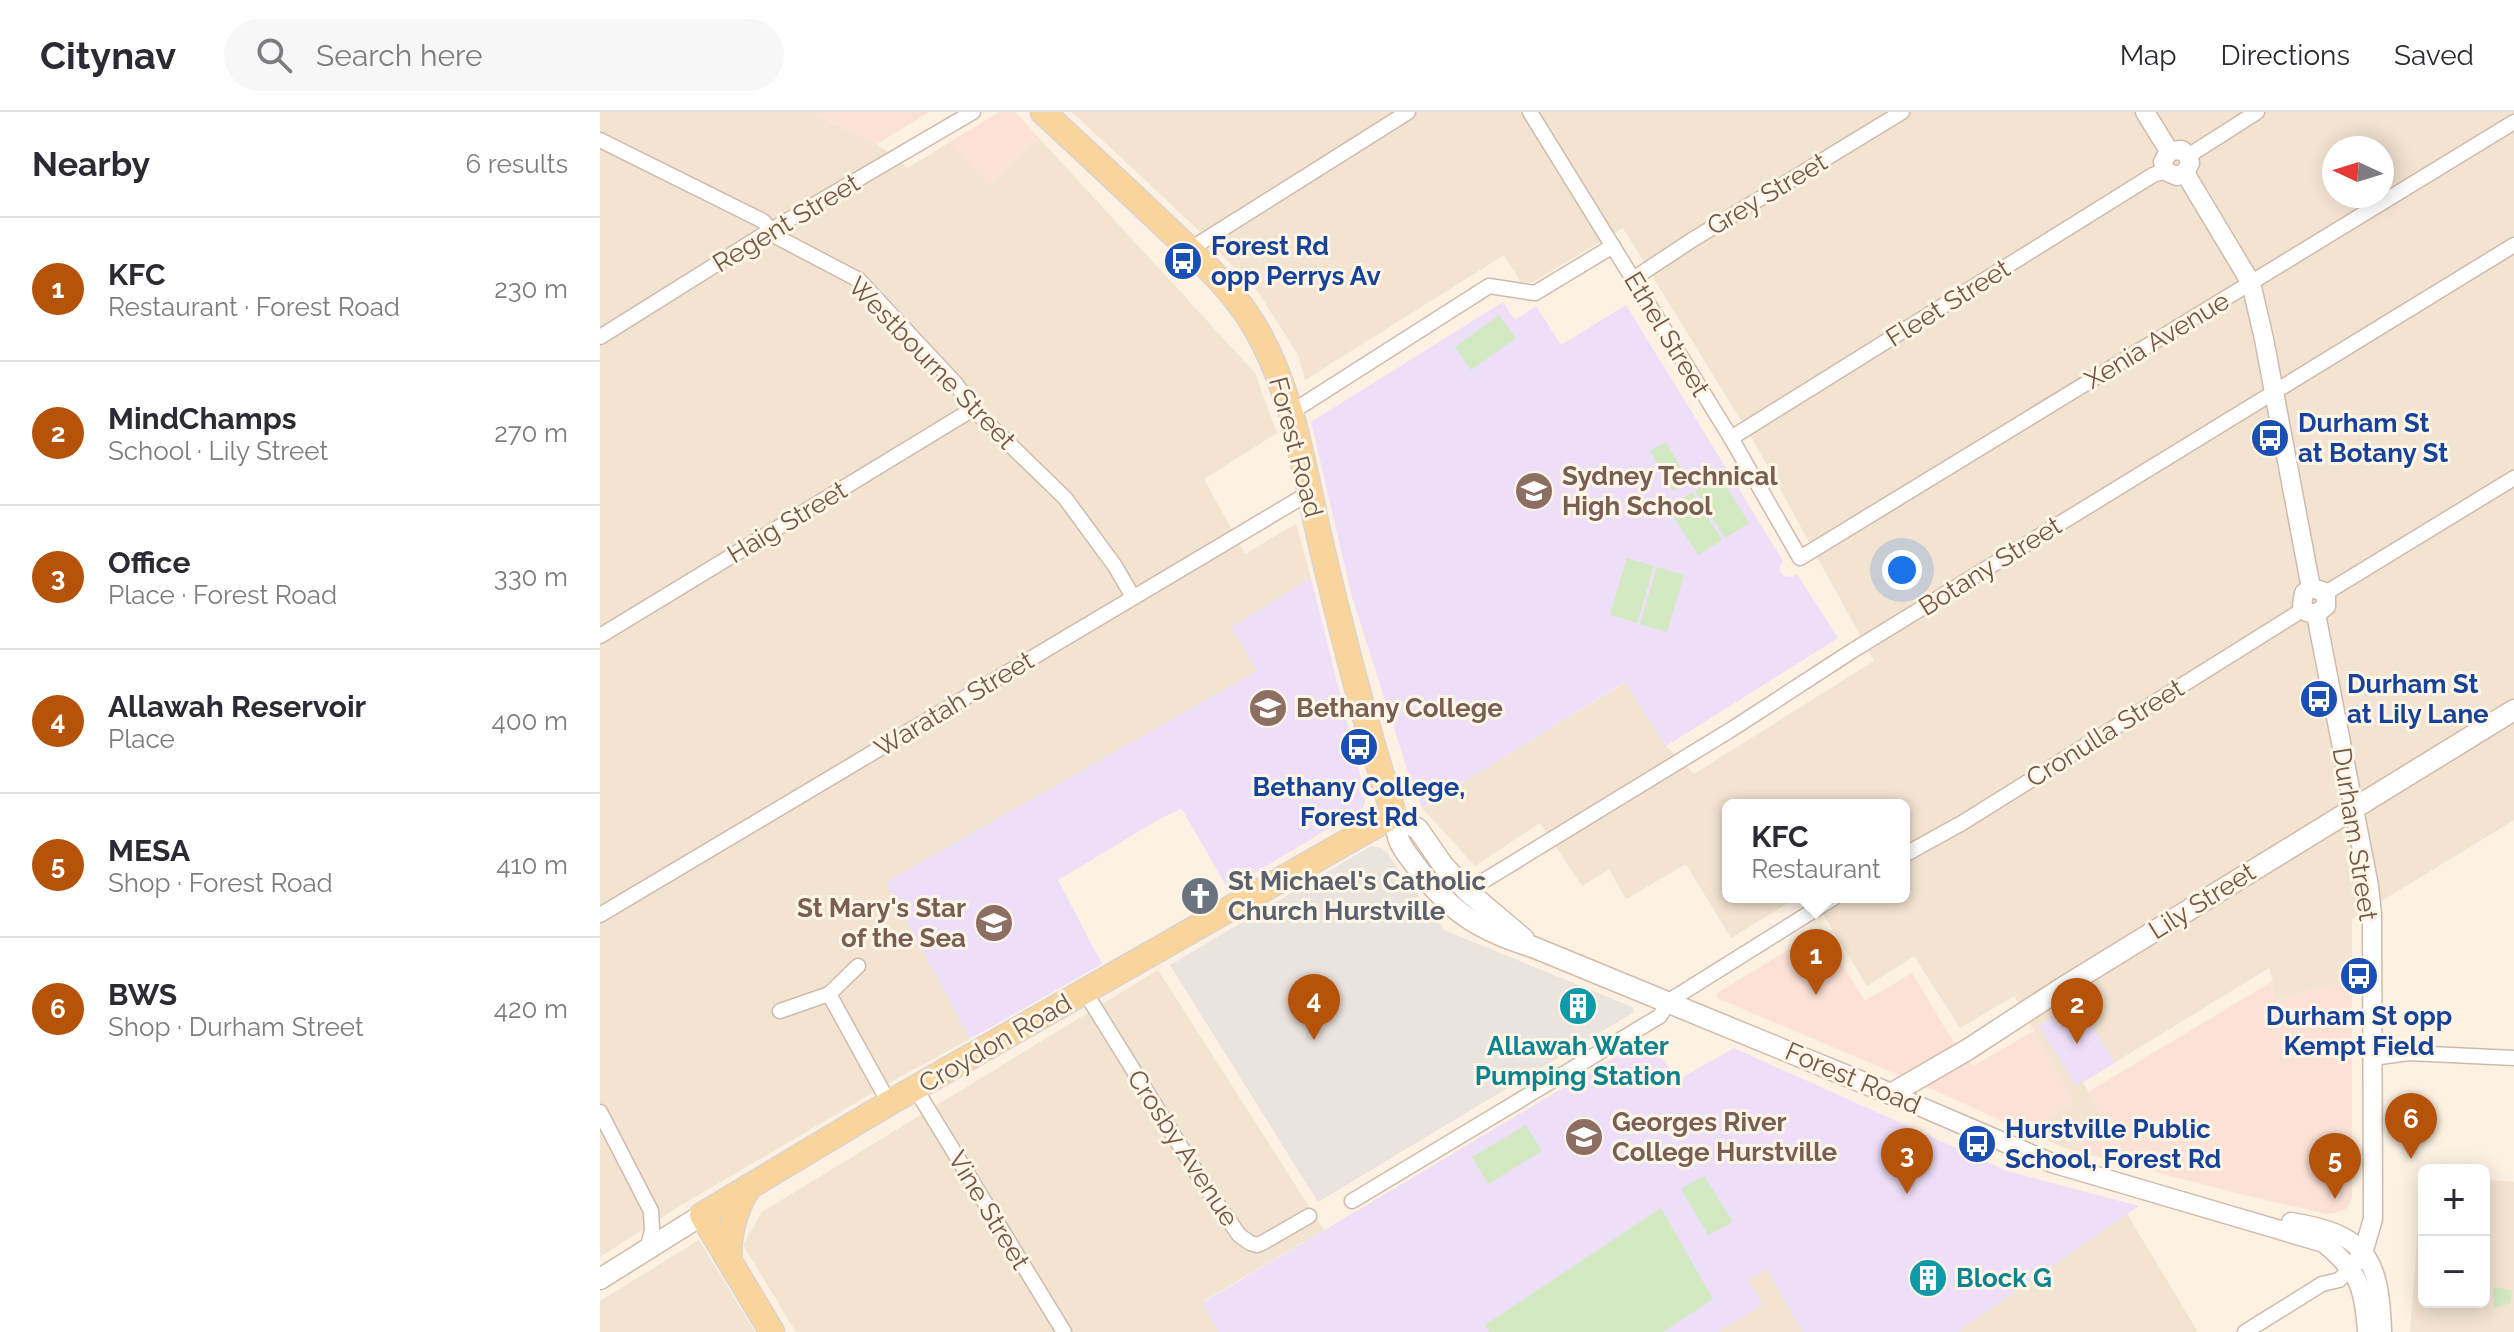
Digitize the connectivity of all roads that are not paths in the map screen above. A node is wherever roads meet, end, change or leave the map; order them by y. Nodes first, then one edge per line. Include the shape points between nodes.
1 (972, 112) edge
2 (1043, 112) edge
3 (1408, 112) edge
4 (1902, 112) edge
5 (2145, 112) edge
6 (2257, 112) edge
7 (1536, 114) edge
8 (2514, 122) edge
9 (600, 140) edge
10 (2169, 151) junction
11 (2187, 164) junction
12 (2165, 171) junction
13 (771, 230) junction
14 (2514, 245) edge
15 (1613, 246) junction
16 (1189, 250) junction
17 (1633, 279) junction
18 (2251, 283) junction
19 (600, 337) edge
20 (2273, 391) junction
21 (973, 409) junction
22 (1290, 413) junction
23 (1731, 438) junction
24 (2514, 478) edge
25 (1309, 493) junction
26 (1800, 558) joint
27 (2318, 591) junction
28 (1133, 597) junction
29 (2310, 611) junction
30 (600, 636) edge
31 (2514, 710) edge
32 (2353, 810) junction
33 (1394, 815) junction
34 (1910, 852) edge
35 (1467, 891) junction
36 (1825, 903) edge
37 (600, 915) edge
38 (1533, 947) junction
39 (858, 966) dead end
40 (1085, 992) junction
41 (829, 994) junction
42 (1669, 1001) junction
43 (780, 1011) dead end
44 (2372, 1058) junction
45 (2514, 1058) edge
46 (915, 1088) junction
47 (1891, 1094) junction
48 (889, 1103) junction
49 (600, 1112) edge
50 (750, 1186) junction
51 (1352, 1201) dead end
52 (2222, 1211) junction
53 (702, 1215) junction
54 (1309, 1216) dead end
55 (2357, 1246) junction
56 (647, 1250) junction
57 (729, 1260) junction
58 (2345, 1262) junction
59 (600, 1279) edge
60 (772, 1332) edge
61 (1064, 1332) edge
62 (2245, 1332) edge
63 (2367, 1332) edge
64 (2382, 1332) edge

1 - 13 street, Regent Street
2 - 16 main road, Forest Road
3 - 16 street
4 - 17 street, Grey Street
5 - 10 street
6 - 11 street
7 - 15 street, Ethel Street
8 - 18 street, Xenia Avenue
9 - 13 street, Westbourne Street via 763,221
10 - 11 street via 2182,150
10 - 12 street
11 - 12 street via 2177,176
11 - 18 street
12 - 23 street, Fleet Street
13 - 19 street, Regent Street
13 - 21 street, Westbourne Street via 859,280
14 - 20 street, Botany Street
15 - 17 street, Ethel Street
15 - 22 street via 1535,293 1489,286
16 - 22 main road, Forest Road via 1254,325
17 - 23 street, Ethel Street
18 - 20 street
18 - 26 street, Xenia Avenue
20 - 27 street
20 - 35 street, Botany Street
21 - 28 street, Westbourne Street via 1065,498
21 - 30 street, Haig Street
22 - 25 main road, Forest Road
23 - 26 street, Ethel Street
24 - 27 street
25 - 28 street, Waratah Street
25 - 33 main road, Forest Road
27 - 29 street via 2302,597
28 - 37 street, Waratah Street
29 - 32 street, Durham Street
29 - 34 street, Cronulla Street
31 - 32 main road, Lily Street
32 - 44 street, Durham Street via 2371,901
32 - 47 main road, Lily Street
33 - 35 main road, Forest Road via 1418,829
33 - 38 main road, Forest Road via 1399,842 1449,904 1498,937
33 - 40 main road, Croydon Road
35 - 38 main road, Forest Road
36 - 42 street
38 - 42 main road, Forest Road
39 - 41 street
40 - 46 main road, Croydon Road
40 - 54 street, Crosby Avenue via 1243,1240 1257,1245
41 - 43 street
41 - 48 street
42 - 47 main road, Forest Road
42 - 51 street via 1660,1016
44 - 45 street via 2409,1053
44 - 55 street, Durham Street via 2373,1200
46 - 48 main road, Croydon Road
46 - 61 street, Vine Street
47 - 52 street, Forest Road via 2052,1163
48 - 50 main road, Croydon Road
49 - 56 street via 651,1211
50 - 53 main road, Croydon Road
50 - 57 main road via 735,1213
52 - 55 street, Forest Road via 2317,1226
52 - 58 street, Forest Road via 2324,1243
53 - 56 main road, Croydon Road
53 - 57 main road
55 - 58 street, Durham Street
55 - 64 street via 2373,1269 2380,1292
56 - 59 main road, Croydon Road
57 - 60 main road
58 - 62 street via 2322,1284
58 - 63 street via 2360,1285

